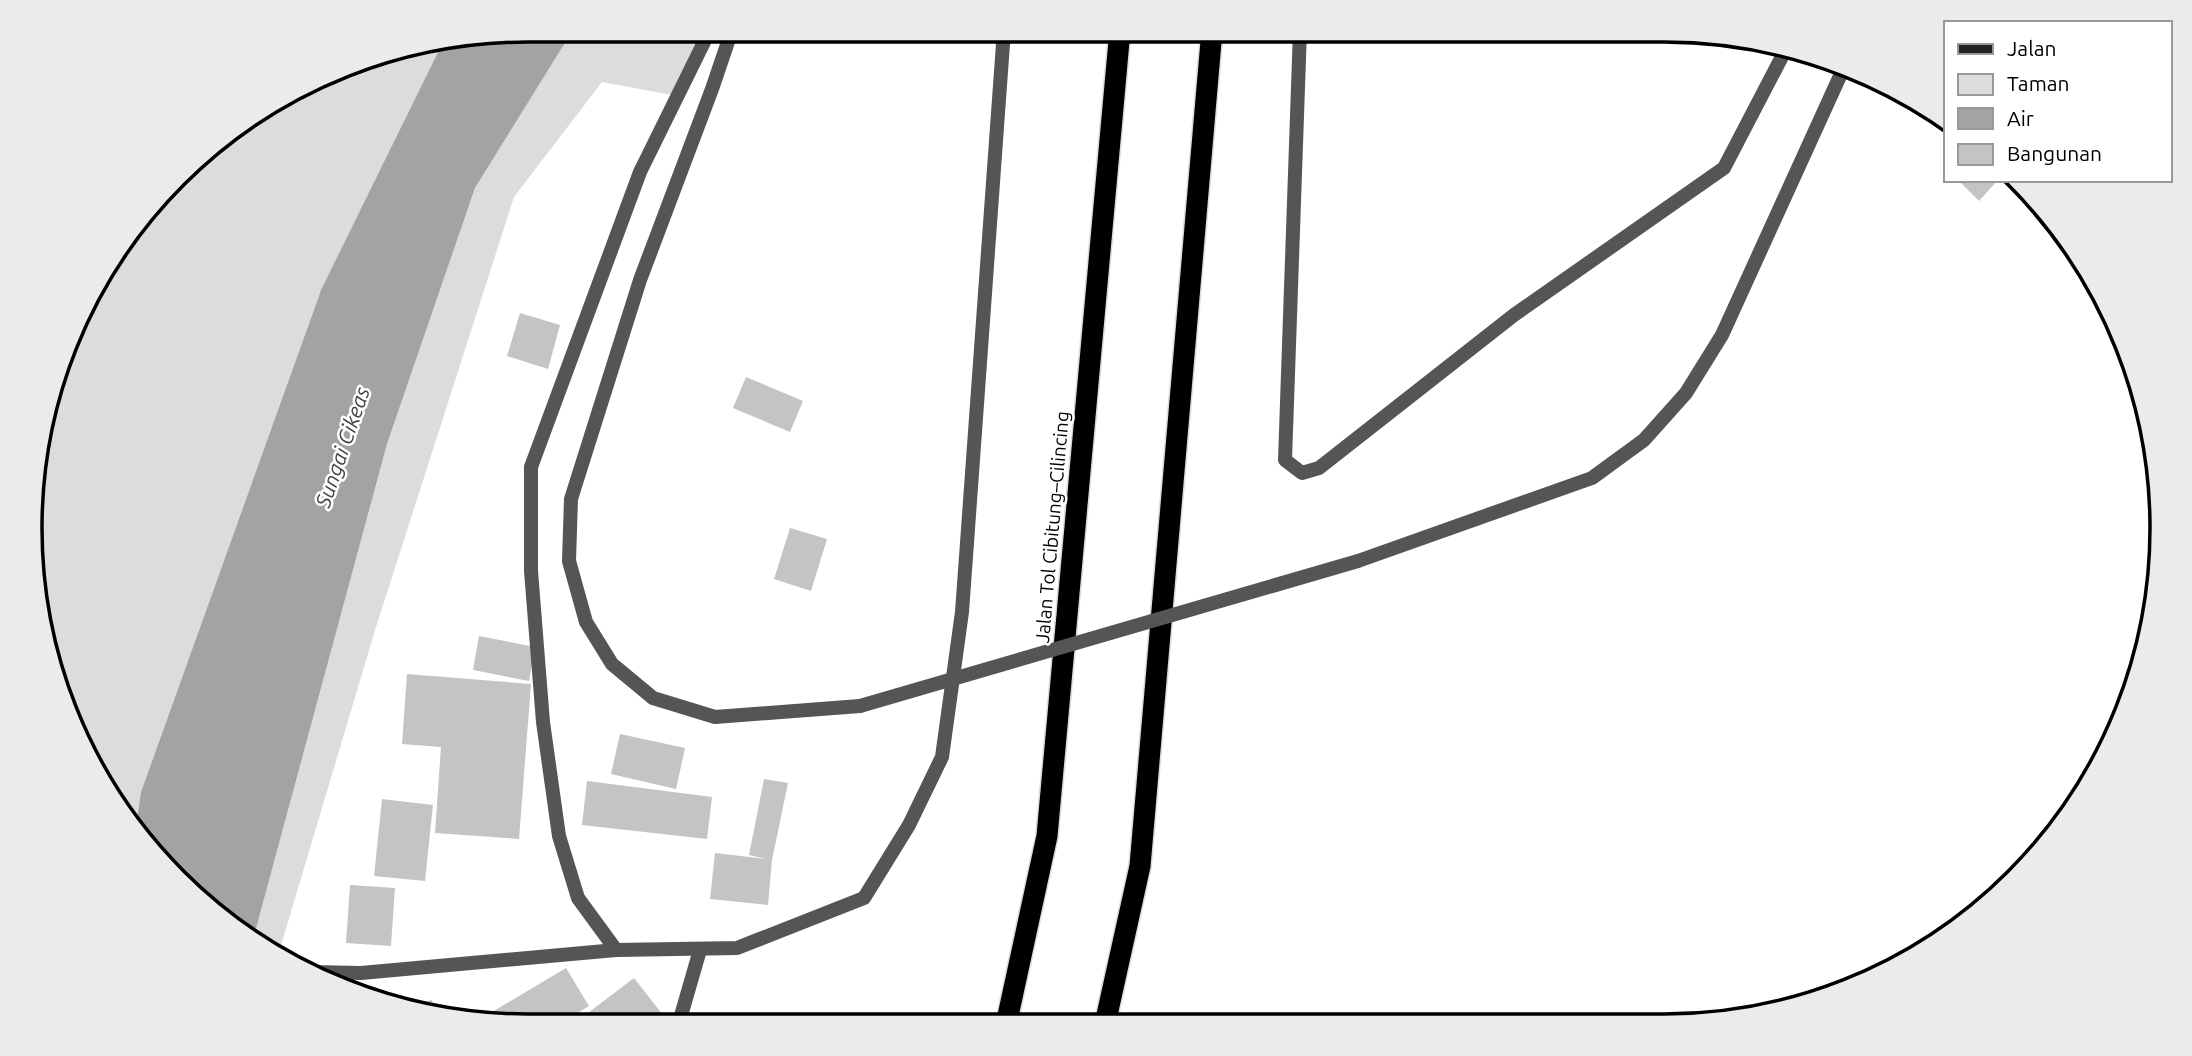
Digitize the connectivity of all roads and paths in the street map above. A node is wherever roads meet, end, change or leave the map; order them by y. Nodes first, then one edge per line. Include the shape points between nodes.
1 (704, 42) edge
2 (728, 42) edge
3 (1003, 42) edge
4 (1119, 42) edge
5 (1211, 42) edge
6 (1300, 42) edge
7 (1782, 57) edge
8 (1840, 75) edge
9 (616, 950) junction
10 (700, 950) junction
11 (332, 972) edge
12 (681, 1014) edge
13 (1008, 1014) edge
14 (1107, 1014) edge

1 - 9 street via 640,173 531,467 533,598 543,722 559,836 578,898
2 - 8 street, bridge via 640,280 571,499 569,561 586,622 612,664 653,698 715,717 860,706 1358,561 1592,478 1644,440 1686,393 1722,335
3 - 10 street via 962,612 942,757 909,825 864,898 737,948
4 - 13 highway, Jalan Tol Cibitung–Cilincing via 1046,836
5 - 14 highway via 1140,866
6 - 7 street via 1285,460 1302,473 1319,468 1514,315 1724,168
9 - 10 street
9 - 11 street
10 - 12 street

